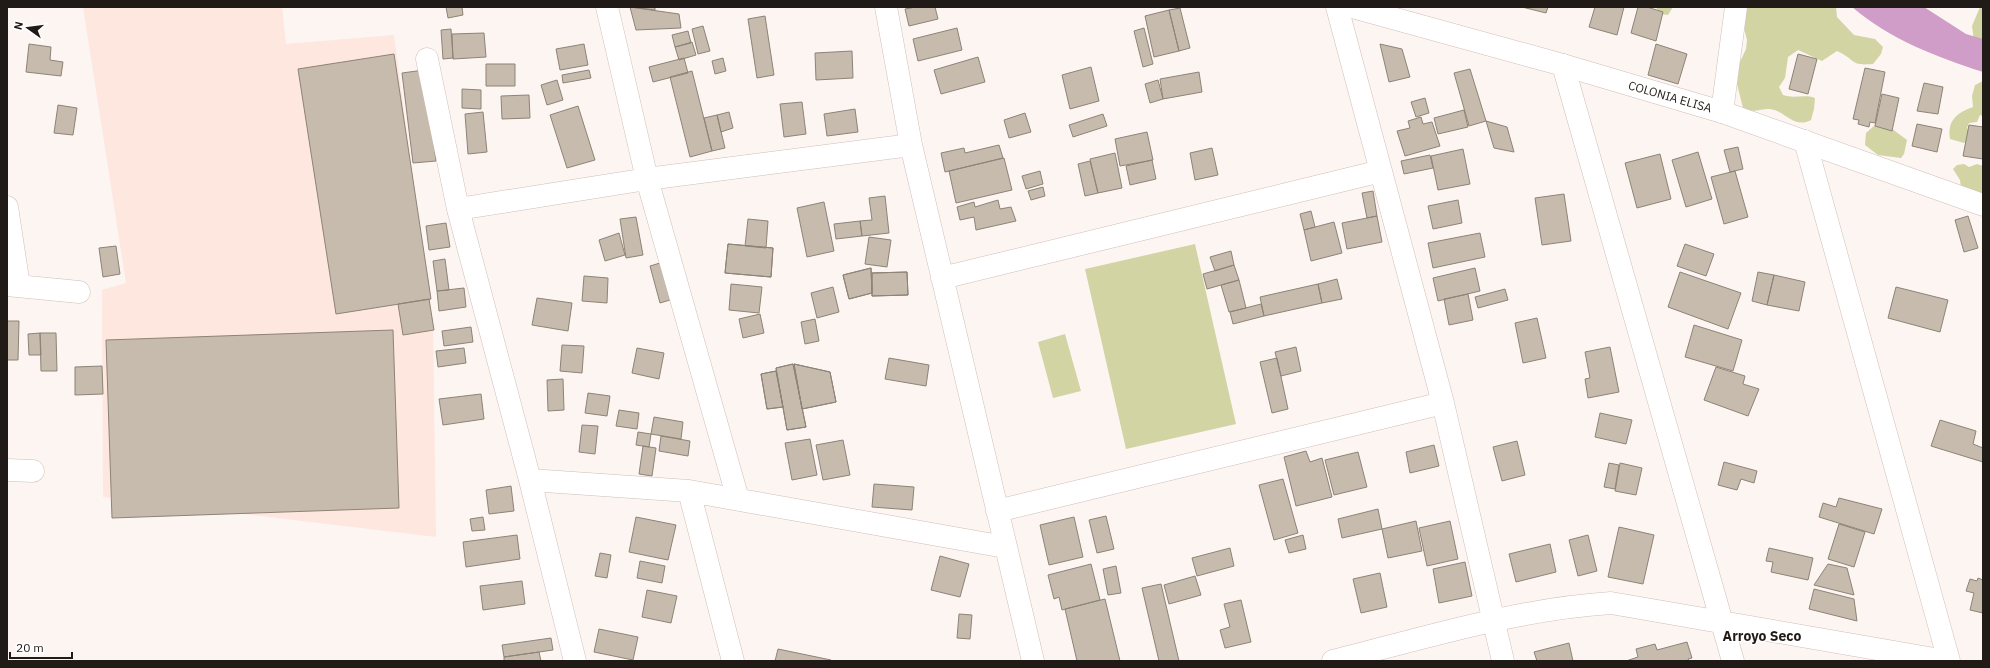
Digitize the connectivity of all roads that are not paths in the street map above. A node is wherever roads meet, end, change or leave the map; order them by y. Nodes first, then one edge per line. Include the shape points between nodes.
1 (607, 7) edge
2 (886, 7) edge
3 (1337, 7) edge
4 (1352, 7) edge
5 (1736, 7) edge
6 (427, 59) dead end
7 (1563, 65) junction
8 (1722, 112) junction
9 (1805, 142) junction
10 (911, 145) junction
11 (1381, 171) junction
12 (647, 179) junction
13 (1983, 205) edge
14 (7, 207) edge
15 (458, 209) junction
16 (942, 278) junction
17 (13, 286) edge
18 (78, 292) dead end
19 (1443, 403) junction
20 (7, 470) edge
21 (33, 471) dead end
22 (530, 480) junction
23 (689, 491) junction
24 (738, 499) junction
25 (997, 511) junction
26 (1005, 547) junction
27 (1493, 620) junction
28 (1723, 622) junction
29 (575, 661) edge
30 (733, 661) edge
31 (1033, 661) edge
32 (1334, 661) edge
33 (1503, 661) edge
34 (1733, 661) edge
35 (1946, 661) edge
36 (1949, 661) edge

1 - 12 street
2 - 10 street
3 - 11 street
4 - 7 street, COLONIA ELISA
5 - 8 street
6 - 15 street
7 - 8 street, COLONIA ELISA
7 - 28 street
8 - 9 street, COLONIA ELISA
9 - 13 street, COLONIA ELISA
9 - 36 street
10 - 12 street
10 - 16 street
11 - 16 street
11 - 19 street
12 - 15 street
12 - 24 street
14 - 17 street
15 - 22 street
16 - 25 street
17 - 18 street
19 - 25 street
19 - 27 street
20 - 21 street
22 - 23 street
22 - 29 street
23 - 24 street
23 - 30 street
24 - 26 street
25 - 26 street
26 - 31 street
27 - 28 street via 1580,605 1611,603
27 - 32 street
27 - 33 street
28 - 34 street
28 - 35 street

